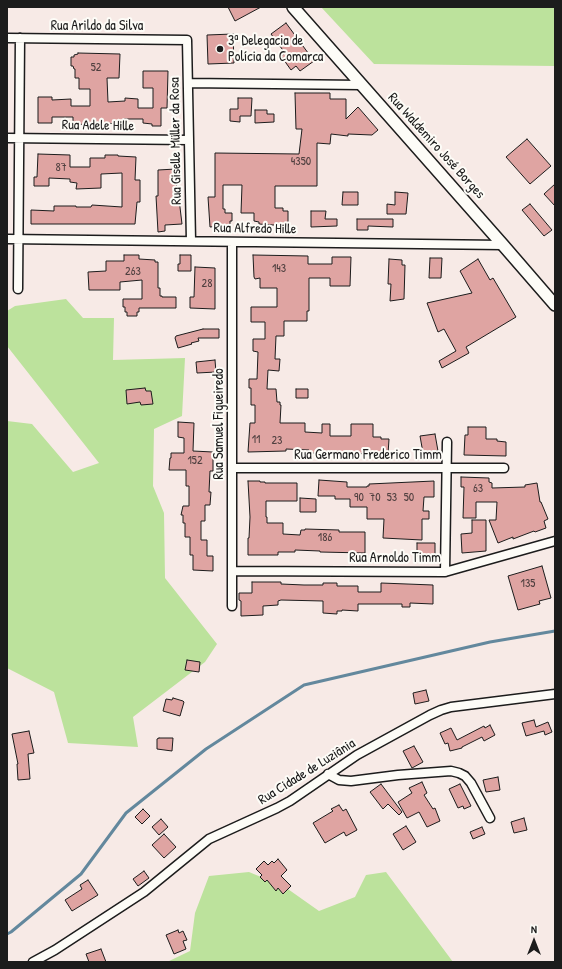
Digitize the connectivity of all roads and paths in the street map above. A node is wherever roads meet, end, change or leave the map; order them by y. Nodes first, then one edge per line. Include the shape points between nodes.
1 (293, 7) edge
2 (7, 38) edge
3 (20, 38) junction
4 (188, 40) joint
5 (188, 83) junction
6 (361, 85) junction
7 (7, 138) edge
8 (19, 138) junction
9 (189, 140) junction
10 (7, 239) edge
11 (19, 239) junction
12 (191, 241) junction
13 (232, 242) junction
14 (503, 245) junction
15 (18, 289) dead end
16 (555, 305) edge
17 (447, 442) dead end
18 (232, 468) junction
19 (446, 468) junction
20 (504, 468) dead end
21 (555, 541) edge
22 (232, 571) junction
23 (446, 572) junction
24 (232, 606) dead end
25 (555, 694) edge
26 (328, 774) junction
27 (490, 818) dead end
28 (33, 962) edge

1 - 6 main road, Rua Waldemiro José Borges
2 - 3 street, Rua Arildo da Silva
3 - 4 street, Rua Arildo da Silva
3 - 8 street
4 - 5 street, Rua Giselle Müller da Rosa
5 - 6 street
5 - 9 street, Rua Giselle Müller da Rosa
6 - 14 main road, Rua Waldemiro José Borges
7 - 8 street, Rua Adele Hille
8 - 9 street, Rua Adele Hille
8 - 11 street
9 - 12 street, Rua Giselle Müller da Rosa
10 - 11 street, Rua Alfredo Hille
11 - 12 street, Rua Alfredo Hille
11 - 15 street
12 - 13 street, Rua Alfredo Hille
13 - 14 street, Rua Alfredo Hille
13 - 18 street, Rua Samuel Figueiredo
14 - 16 main road, Rua Waldemiro José Borges
17 - 19 street
18 - 19 street, Rua Germano Frederico Timm
18 - 22 street, Rua Samuel Figueiredo
19 - 20 street, Rua Germano Frederico Timm
19 - 23 street
21 - 23 street, Rua Arnoldo Timm
22 - 23 street, Rua Arnoldo Timm
22 - 24 street, Rua Samuel Figueiredo
25 - 26 street, Rua Cidade de Luziânia via 441,710
26 - 27 street via 339,780 351,781 452,771 465,776 471,783
26 - 28 street, Rua Cidade de Luziânia via 290,801 209,839 144,892

